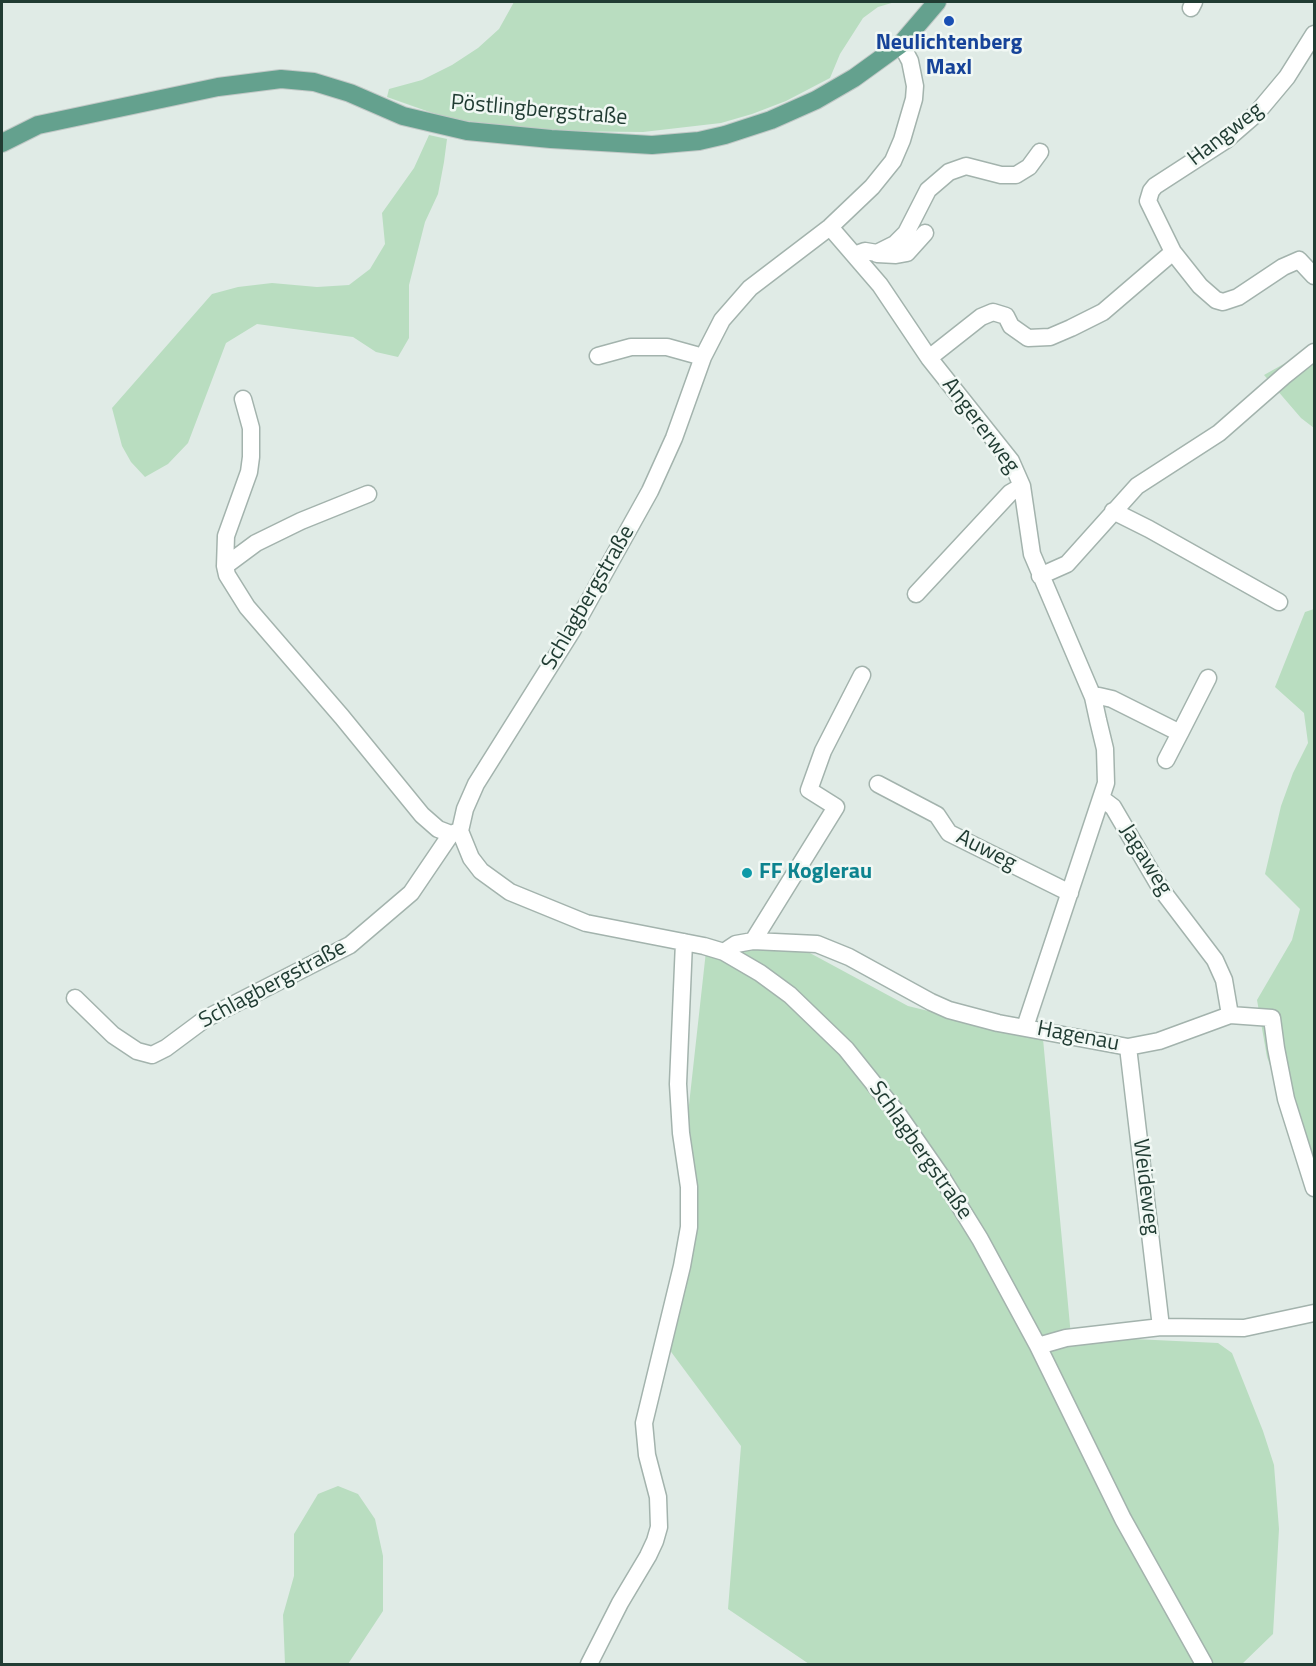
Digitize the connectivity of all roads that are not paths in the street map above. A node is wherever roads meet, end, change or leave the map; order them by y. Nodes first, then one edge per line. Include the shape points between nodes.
1 (938, 2) edge
2 (1314, 34) edge
3 (900, 44) junction
4 (2, 143) edge
5 (1040, 152) dead end
6 (830, 227) junction
7 (925, 233) dead end
8 (1173, 252) junction
9 (876, 254) junction
10 (854, 255) junction
11 (1314, 276) edge
12 (1314, 352) edge
13 (598, 356) dead end
14 (704, 357) junction
15 (929, 358) junction
16 (243, 399) dead end
17 (1022, 486) junction
18 (368, 494) dead end
19 (1113, 511) junction
20 (225, 566) junction
21 (1040, 576) junction
22 (916, 594) dead end
23 (1279, 602) dead end
24 (862, 675) dead end
25 (1208, 678) dead end
26 (1093, 697) junction
27 (1180, 733) junction
28 (1166, 760) dead end
29 (878, 784) dead end
30 (1101, 798) junction
31 (456, 832) junction
32 (1071, 893) junction
33 (753, 941) junction
34 (684, 942) junction
35 (724, 952) junction
36 (75, 998) dead end
37 (1230, 1015) junction
38 (1025, 1027) junction
39 (1128, 1047) junction
40 (1314, 1188) edge
41 (1314, 1313) edge
42 (1161, 1327) junction
43 (1038, 1346) junction
44 (589, 1665) edge
45 (1204, 1665) edge

1 - 3 main road, Pöstlingbergstraße
2 - 8 street, Hangweg via 1287,77 1256,114 1226,140 1155,186 1148,196 1150,208
3 - 4 main road, Pöstlingbergstraße via 816,100 771,120 699,141 652,145 467,131 403,117 314,82 281,79 218,87 38,125
3 - 6 street, Schlagbergstraße via 910,61 915,86 902,140 884,173
5 - 9 street via 1029,167 1016,175 966,166 949,172 928,190 900,240
6 - 10 street, Angererweg
6 - 14 street, Schlagbergstraße via 750,288 723,320
7 - 9 street via 907,253
8 - 11 street via 1209,296 1222,302 1238,297 1299,260
8 - 15 street, Angererweg via 1103,312 1071,328 1050,337 1028,338 1011,326 1006,316 993,312
9 - 10 street via 865,251
10 - 15 street, Angererweg via 891,299
12 - 19 street via 1220,433 1137,486
13 - 14 street via 631,347 667,347
14 - 31 street, Schlagbergstraße via 650,492 572,631 476,784
15 - 17 street, Angererweg via 1004,450
16 - 20 street via 251,428 251,457 226,536
17 - 21 street, Angererweg via 1029,544
17 - 22 street
18 - 20 street via 281,530
19 - 21 street via 1067,564
19 - 23 street
20 - 31 street via 236,592 422,815 438,829
21 - 26 street
24 - 33 street via 822,751 809,790 836,807
25 - 27 street
26 - 27 street via 1112,699
26 - 30 street via 1106,765
27 - 28 street
29 - 32 street, Auweg via 937,815 949,833
30 - 32 street
30 - 37 street, Jagaweg via 1113,807 1161,889 1215,960 1224,980
31 - 34 street, Schlagbergstraße via 481,871 510,892 586,923
31 - 36 street, Schlagbergstraße via 411,893 350,945 205,1019 166,1048 152,1054 137,1051 113,1035
32 - 38 street
33 - 35 street, Hagenau via 736,944
33 - 38 street, Hagenau via 802,942 830,949 949,1010
34 - 35 street, Schlagbergstraße
34 - 44 street via 678,1084 689,1187 689,1227 644,1423 646,1455 658,1497 659,1527 656,1541
35 - 43 street, Schlagbergstraße via 775,984 816,1019 898,1114 980,1239
37 - 39 street, Hagenau via 1159,1041
37 - 40 street, Hagenau via 1272,1018 1286,1099
38 - 39 street, Hagenau
39 - 42 street, Weideweg
41 - 42 street via 1244,1328
42 - 43 street via 1066,1338
43 - 45 street, Schlagbergstraße via 1123,1519

